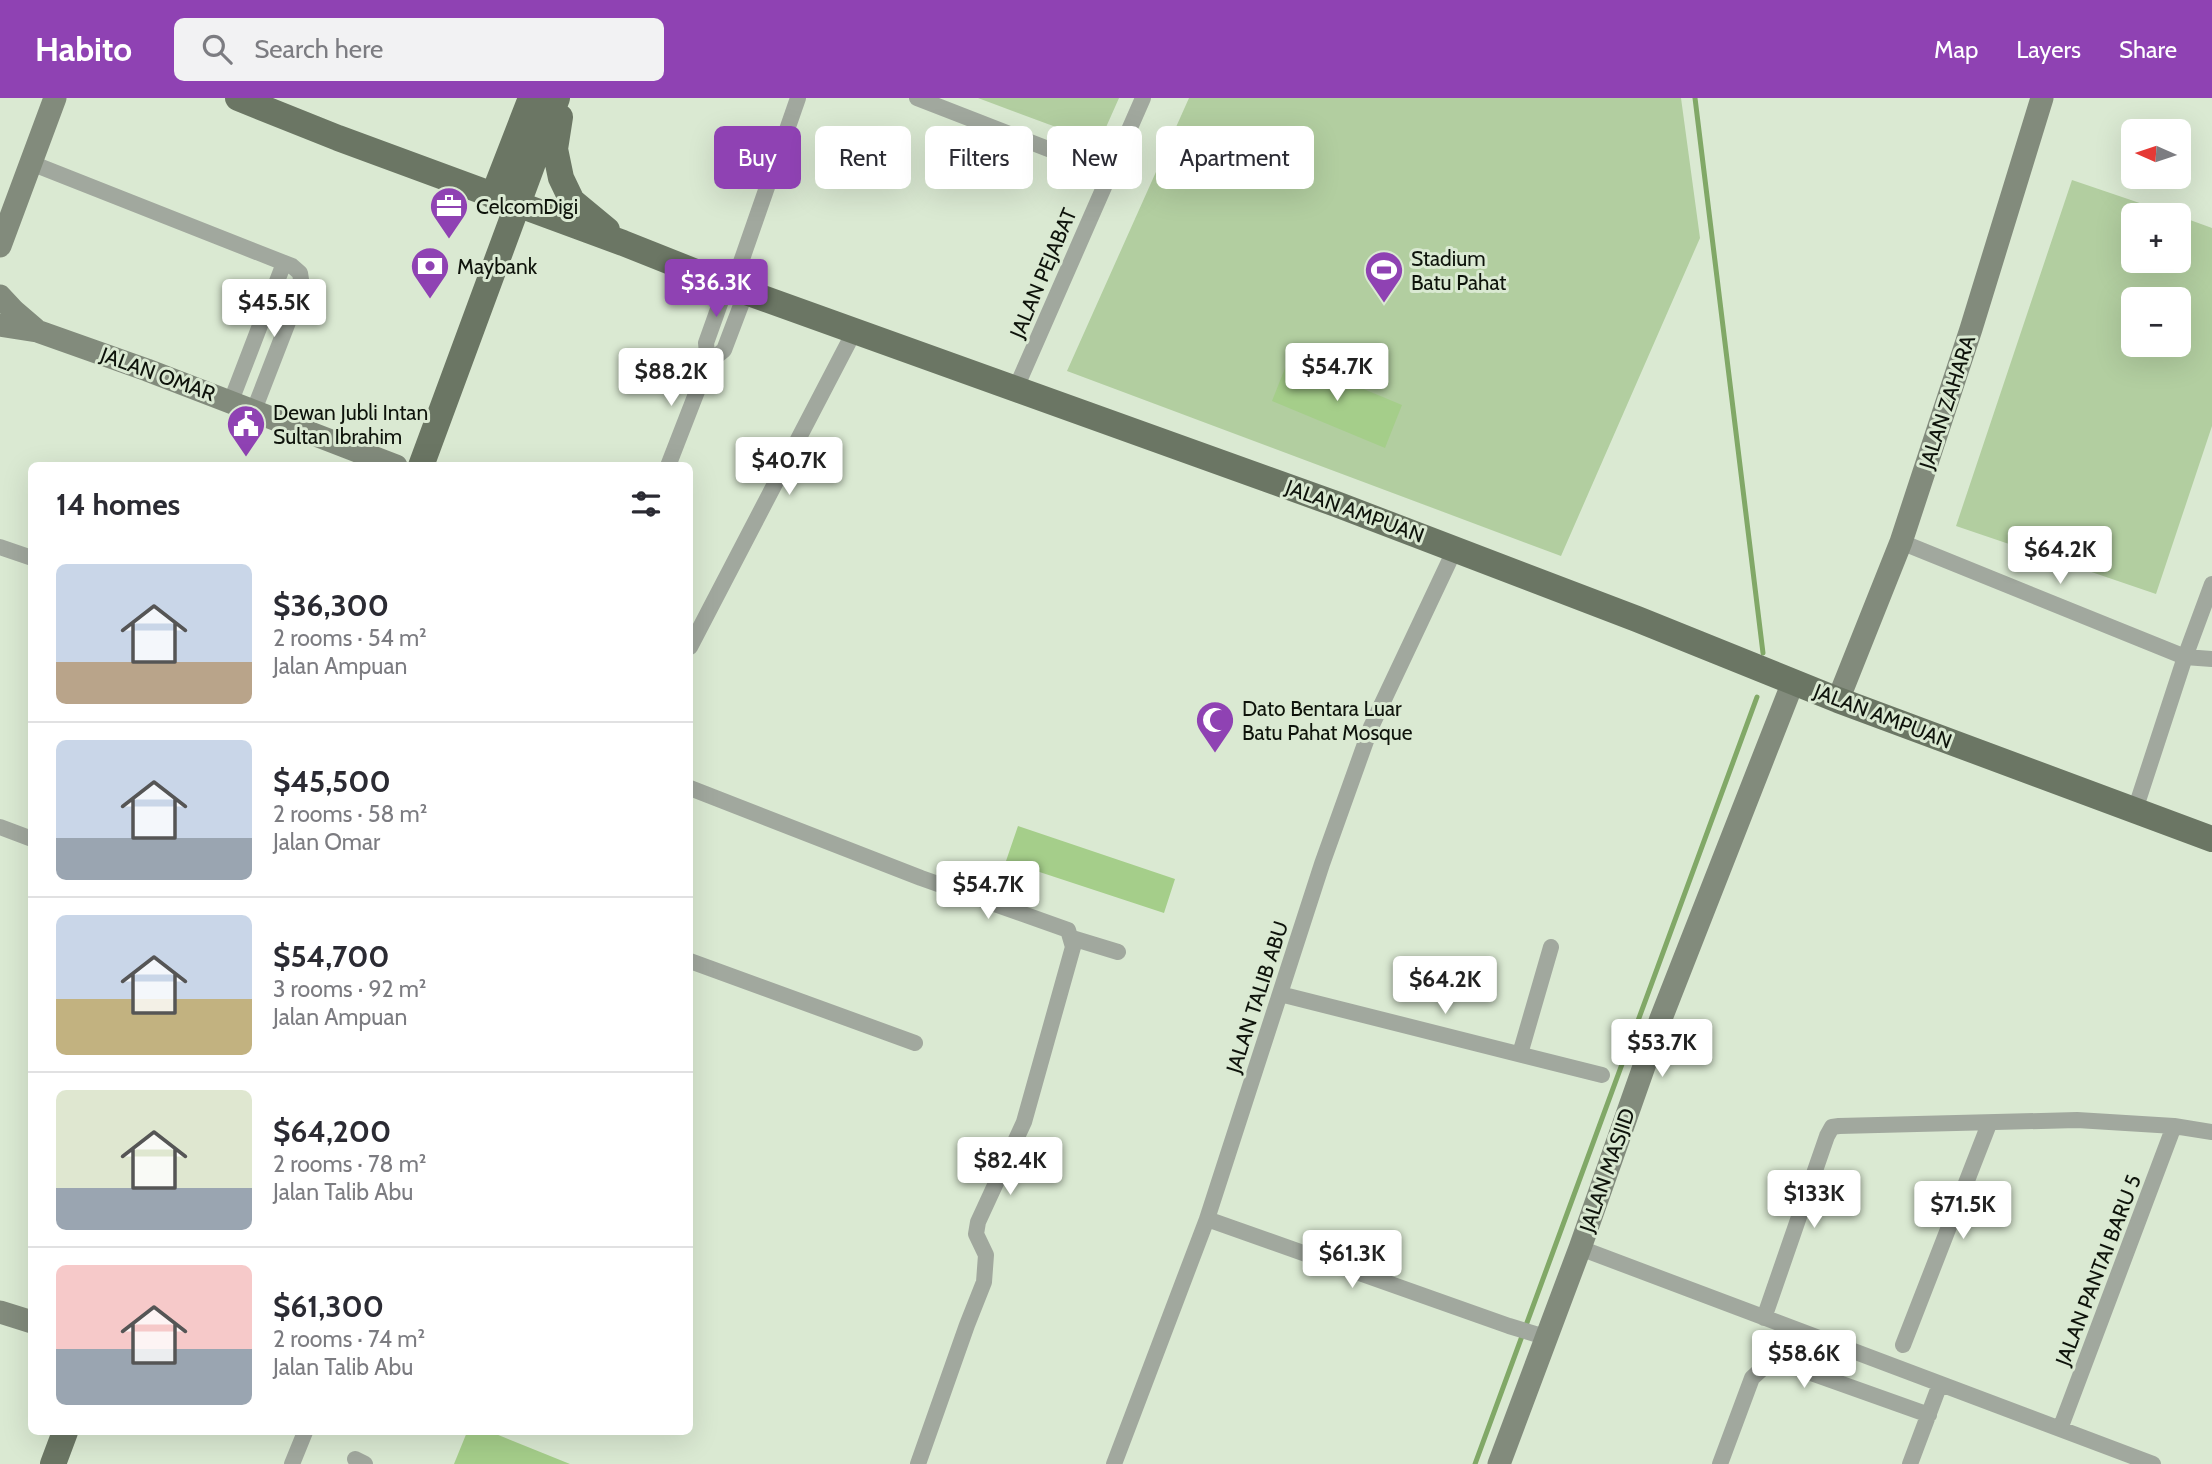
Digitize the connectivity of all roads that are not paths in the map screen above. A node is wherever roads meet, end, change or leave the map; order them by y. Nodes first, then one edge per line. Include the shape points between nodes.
1 (55, 98) edge
2 (237, 98) edge
3 (531, 98) edge
4 (557, 98) edge
5 (564, 98) edge
6 (798, 98) edge
7 (916, 98) edge
8 (1143, 98) edge
9 (2042, 98) edge
10 (1131, 126) edge
11 (1047, 149) edge
12 (31, 163) junction
13 (1103, 189) edge
14 (493, 196) junction
15 (518, 205) junction
16 (623, 243) junction
17 (0, 246) edge
18 (284, 262) junction
19 (738, 279) junction
20 (0, 296) edge
21 (0, 325) edge
22 (855, 330) junction
23 (37, 331) junction
24 (1016, 388) junction
25 (231, 401) junction
26 (254, 410) junction
27 (386, 462) edge
28 (422, 462) edge
29 (670, 462) edge
30 (1901, 542) junction
31 (0, 547) edge
32 (1455, 549) junction
33 (28, 557) edge
34 (2212, 584) edge
35 (693, 641) edge
36 (2185, 657) junction
37 (2212, 659) edge
38 (1793, 682) junction
39 (1838, 700) junction
40 (693, 789) edge
41 (2135, 810) junction
42 (0, 827) edge
43 (28, 838) edge
44 (2212, 839) edge
45 (1072, 938) junction
46 (1551, 947) dead end
47 (1118, 952) dead end
48 (693, 962) edge
49 (1280, 994) junction
50 (915, 1044) dead end
51 (1520, 1054) junction
52 (1602, 1074) dead end
53 (1989, 1124) junction
54 (2174, 1126) junction
55 (2212, 1132) edge
56 (1207, 1219) junction
57 (1580, 1248) junction
58 (0, 1312) edge
59 (1764, 1318) junction
60 (28, 1321) edge
61 (1538, 1334) junction
62 (1903, 1345) dead end
63 (1940, 1384) junction
64 (1929, 1415) junction
65 (2060, 1429) junction
66 (64, 1435) edge
67 (301, 1435) edge
68 (53, 1464) edge
69 (292, 1464) edge
70 (918, 1464) edge
71 (1114, 1464) edge
72 (1499, 1464) edge
73 (1720, 1464) edge
74 (1910, 1464) edge
75 (2153, 1464) edge

1 - 12 street
2 - 14 main road, JALAN AMPUAN
3 - 14 main road
4 - 15 main road
5 - 16 main road via 555,149 561,178 572,201
6 - 19 street
7 - 11 street
8 - 10 street, JALAN PEJABAT
9 - 30 street, JALAN ZAHARA
12 - 17 street
12 - 18 street
13 - 24 street, JALAN PEJABAT
14 - 15 main road, JALAN AMPUAN
15 - 16 main road, JALAN AMPUAN
15 - 28 main road
16 - 19 main road, JALAN AMPUAN
18 - 25 street
18 - 26 street via 300,273 302,286
19 - 22 main road, JALAN AMPUAN
19 - 29 street via 724,350 708,363
20 - 23 street
21 - 23 street
22 - 24 main road, JALAN AMPUAN
22 - 35 street
23 - 25 street, JALAN OMAR
24 - 32 main road, JALAN AMPUAN
25 - 26 street, JALAN OMAR
26 - 27 street, JALAN OMAR
30 - 36 street
30 - 39 street, JALAN ZAHARA
31 - 33 street
32 - 38 main road, JALAN AMPUAN
32 - 49 street, JALAN TALIB ABU via 1371,727
34 - 36 street
36 - 37 street
36 - 41 street
38 - 39 main road, JALAN AMPUAN
38 - 57 street, JALAN MASJID via 1660,1021
39 - 41 main road, JALAN AMPUAN
40 - 45 street via 1068,930
41 - 44 main road, JALAN AMPUAN
42 - 43 street
45 - 47 street
45 - 70 street via 1065,982 1024,1122 978,1222 976,1234 986,1255 984,1282
46 - 51 street
48 - 50 street
49 - 51 street
49 - 56 street, JALAN TALIB ABU
51 - 52 street
53 - 54 street via 2077,1120
53 - 59 street via 1832,1127
53 - 62 street
54 - 55 street
54 - 65 street, JALAN PANTAI BARU 5
56 - 61 street
56 - 71 street, JALAN TALIB ABU
57 - 59 street
57 - 61 street, JALAN MASJID
58 - 60 street
59 - 63 street
61 - 72 street, JALAN MASJID
63 - 64 street
63 - 65 street
64 - 73 street via 1783,1363 1764,1367 1752,1378
64 - 74 street
65 - 75 street
66 - 68 main road
67 - 69 street

